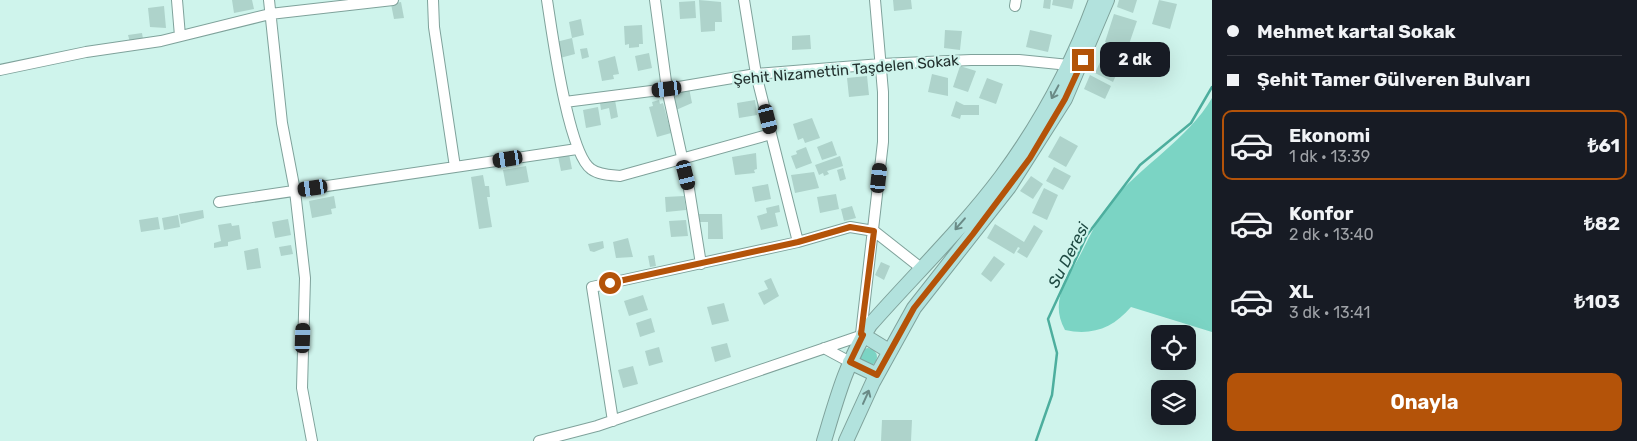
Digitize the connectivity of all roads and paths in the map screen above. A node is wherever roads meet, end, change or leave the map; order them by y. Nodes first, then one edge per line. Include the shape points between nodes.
1 (176, 0) edge
2 (268, 0) edge
3 (392, 0) edge
4 (433, 0) edge
5 (546, 0) edge
6 (655, 0) edge
7 (744, 0) edge
8 (875, 0) edge
9 (1096, 0) edge
10 (1107, 0) edge
11 (270, 14) junction
12 (180, 36) junction
13 (881, 64) junction
14 (1069, 65) junction
15 (0, 70) edge
16 (756, 74) junction
17 (667, 89) junction
18 (565, 102) junction
19 (771, 134) junction
20 (577, 149) junction
21 (682, 161) junction
22 (456, 167) junction
23 (295, 191) junction
24 (219, 202) dead end
25 (874, 231) junction
26 (798, 242) junction
27 (701, 264) junction
28 (921, 268) junction
29 (862, 335) junction
30 (824, 348) junction
31 (889, 351) junction
32 (850, 362) junction
33 (877, 375) junction
34 (612, 421) junction
35 (312, 441) edge
36 (539, 441) edge
37 (824, 441) edge
38 (846, 441) edge

1 - 12 street
2 - 11 street
3 - 11 street
4 - 22 street via 434,27
5 - 18 street
6 - 17 street
7 - 16 street
8 - 13 street
9 - 14 main road
10 - 31 main road via 1065,99 1030,158 914,308
11 - 12 street
11 - 23 street via 284,132
12 - 15 street
13 - 14 street, Şehit Nizamettin Taşdelen Sokak via 990,60
13 - 16 street, Şehit Nizamettin Taşdelen Sokak
13 - 25 street via 883,142
14 -> 28 main road via 1040,120 1001,177
16 - 17 street, Şehit Nizamettin Taşdelen Sokak
16 - 19 street
17 - 18 street, Şehit Nizamettin Taşdelen Sokak
17 - 21 street
18 - 20 street
19 - 21 street
19 - 26 street
20 - 21 street via 590,169 606,175 620,176
20 - 22 street
21 - 27 street
22 - 23 street
23 - 24 street
23 - 35 street via 305,278 302,388
25 - 26 street via 850,227
25 - 28 street
25 - 29 street
26 - 27 street
27 - 34 street via 592,287
28 - 29 main road
29 - 30 street
29 - 31 main road
29 - 32 main road
30 - 32 street
30 - 34 street
31 - 33 main road
32 - 33 main road
32 - 37 main road
38 -> 33 main road
34 - 36 street

